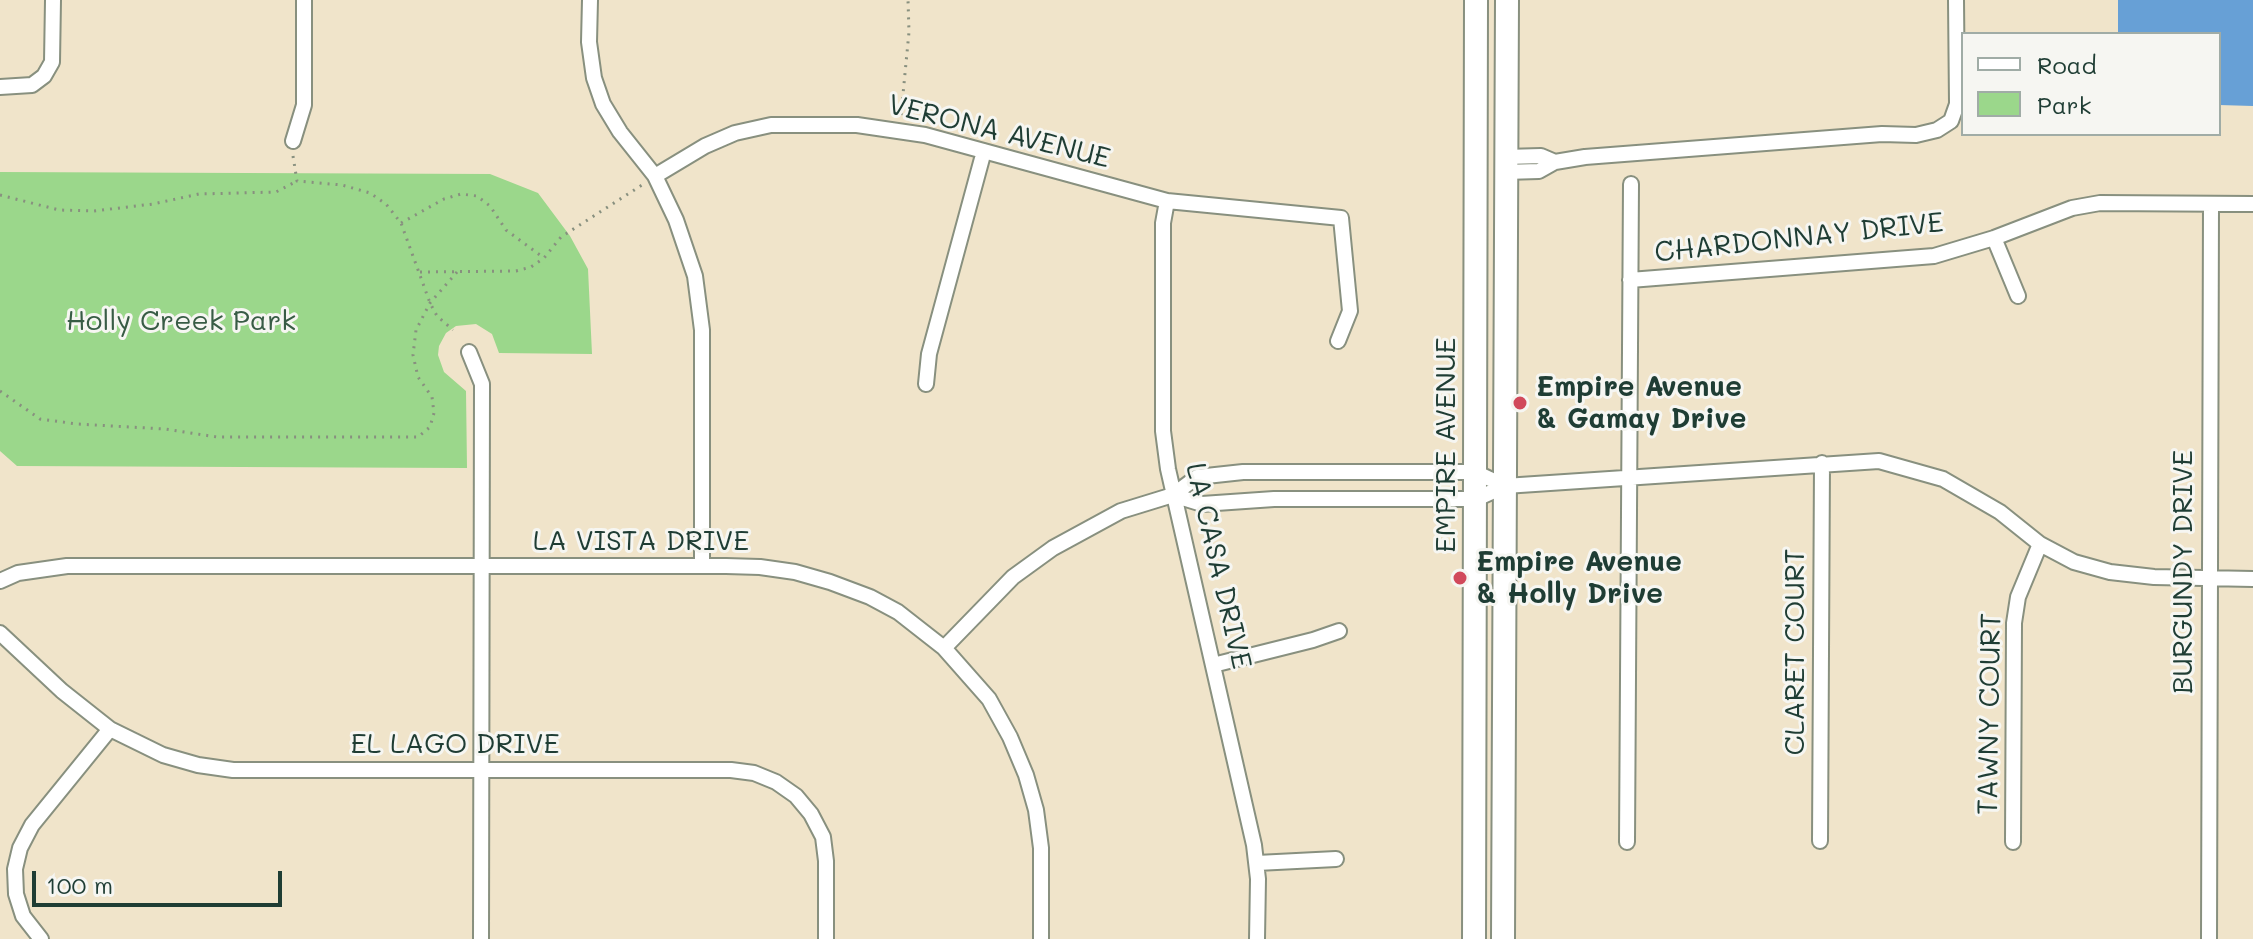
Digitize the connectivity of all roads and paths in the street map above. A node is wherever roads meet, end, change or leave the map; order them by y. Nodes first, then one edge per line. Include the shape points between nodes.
1 (53, 0) edge
2 (304, 0) edge
3 (590, 0) edge
4 (908, 0) edge
5 (1476, 0) edge
6 (1507, 0) edge
7 (1956, 0) edge
8 (1477, 61) junction
9 (0, 87) edge
10 (901, 115) dead end
11 (1957, 120) edge
12 (293, 141) joint
13 (984, 151) junction
14 (1505, 165) junction
15 (655, 176) junction
16 (297, 181) junction
17 (1631, 184) dead end
18 (0, 195) edge
19 (1167, 201) junction
20 (2211, 204) junction
21 (2253, 204) edge
22 (401, 223) junction
23 (1994, 238) junction
24 (544, 258) junction
25 (420, 272) junction
26 (457, 272) junction
27 (1630, 280) junction
28 (2018, 296) dead end
29 (430, 303) junction
30 (453, 330) dead end
31 (1338, 341) dead end
32 (469, 352) dead end
33 (926, 384) dead end
34 (0, 391) edge
35 (1822, 463) junction
36 (1475, 472) junction
37 (1629, 479) junction
38 (1505, 486) junction
39 (1173, 495) junction
40 (1476, 499) junction
41 (2040, 544) junction
42 (482, 566) junction
43 (702, 566) junction
44 (2209, 579) junction
45 (2253, 579) edge
46 (0, 581) edge
47 (1339, 631) dead end
48 (0, 633) edge
49 (944, 648) junction
50 (1213, 665) junction
51 (110, 729) junction
52 (482, 769) junction
53 (1820, 841) dead end
54 (1627, 842) dead end
55 (2013, 842) dead end
56 (1336, 859) dead end
57 (1257, 863) junction
58 (41, 939) edge
59 (481, 939) edge
60 (826, 939) edge
61 (1041, 939) edge
62 (1257, 939) edge
63 (1474, 939) edge
64 (1503, 939) edge
65 (2209, 939) edge

1 - 9 street via 52,62 44,76 32,85
2 - 12 street via 304,105
3 - 15 street via 589,42 603,104
4 - 10 path
5 - 8 main road, EMPIRE AVENUE
6 - 14 main road
7 - 11 street
8 - 14 main road via 1487,98 1488,160
8 - 36 main road, EMPIRE AVENUE
11 - 14 street via 1916,135 1585,157 1539,171
12 - 16 path
13 - 15 street, VERONA AVENUE via 891,129 771,125 715,141
13 - 19 street, VERONA AVENUE
13 - 33 street via 929,354
14 - 38 main road
15 - 24 path via 561,237
15 - 43 street via 687,245 700,300
16 - 18 path via 276,192 199,194 94,211 59,210
16 - 22 path via 370,193
17 - 27 street
19 - 31 street, VERONA AVENUE via 1341,218 1350,311
19 - 39 street, LA CASA DRIVE via 1163,431
20 - 21 street, CHARDONNAY DRIVE
20 - 23 street, CHARDONNAY DRIVE via 2100,203 2072,208
20 - 44 street, BURGUNDY DRIVE
22 - 24 path via 444,199 477,196 506,230
22 - 25 path
23 - 27 street, CHARDONNAY DRIVE via 1934,256
23 - 28 street
24 - 26 path via 516,271
25 - 26 path
25 - 29 path
26 - 29 path
27 - 37 street
29 - 30 path
29 - 34 path via 416,330 413,355 434,413 430,427 418,437 217,437 77,424 40,419
32 - 42 street via 482,384
35 - 37 street
35 - 41 street via 1879,461 1943,479 2000,512
35 - 53 street, CLARET COURT
36 - 38 street
36 - 39 street via 1243,472 1197,477
36 - 40 main road, EMPIRE AVENUE
37 - 38 street
37 - 54 street
38 - 40 street
38 - 64 main road
39 - 40 street via 1202,504
39 - 49 street via 1121,511 1053,548 1013,577
39 - 50 street, LA CASA DRIVE
40 - 63 main road, EMPIRE AVENUE
41 - 44 street via 2074,562 2110,572
41 - 55 street, TAWNY COURT via 2018,597 2014,623
42 - 43 street, LA VISTA DRIVE
42 - 46 street, LA VISTA DRIVE via 67,566
42 - 52 street
43 - 49 street, LA VISTA DRIVE via 760,567 830,582 898,612
44 - 45 street
44 - 65 street, BURGUNDY DRIVE
47 - 50 street
48 - 51 street, EL LAGO DRIVE
49 - 61 street, LA VISTA DRIVE via 989,699 1026,775 1041,848
50 - 57 street, LA CASA DRIVE
51 - 52 street, EL LAGO DRIVE via 163,755 233,770
51 - 58 street via 32,825 20,848 16,894 23,916
52 - 59 street
52 - 60 street, EL LAGO DRIVE via 731,770 776,782 803,805 823,837
56 - 57 street
57 - 62 street, LA CASA DRIVE

